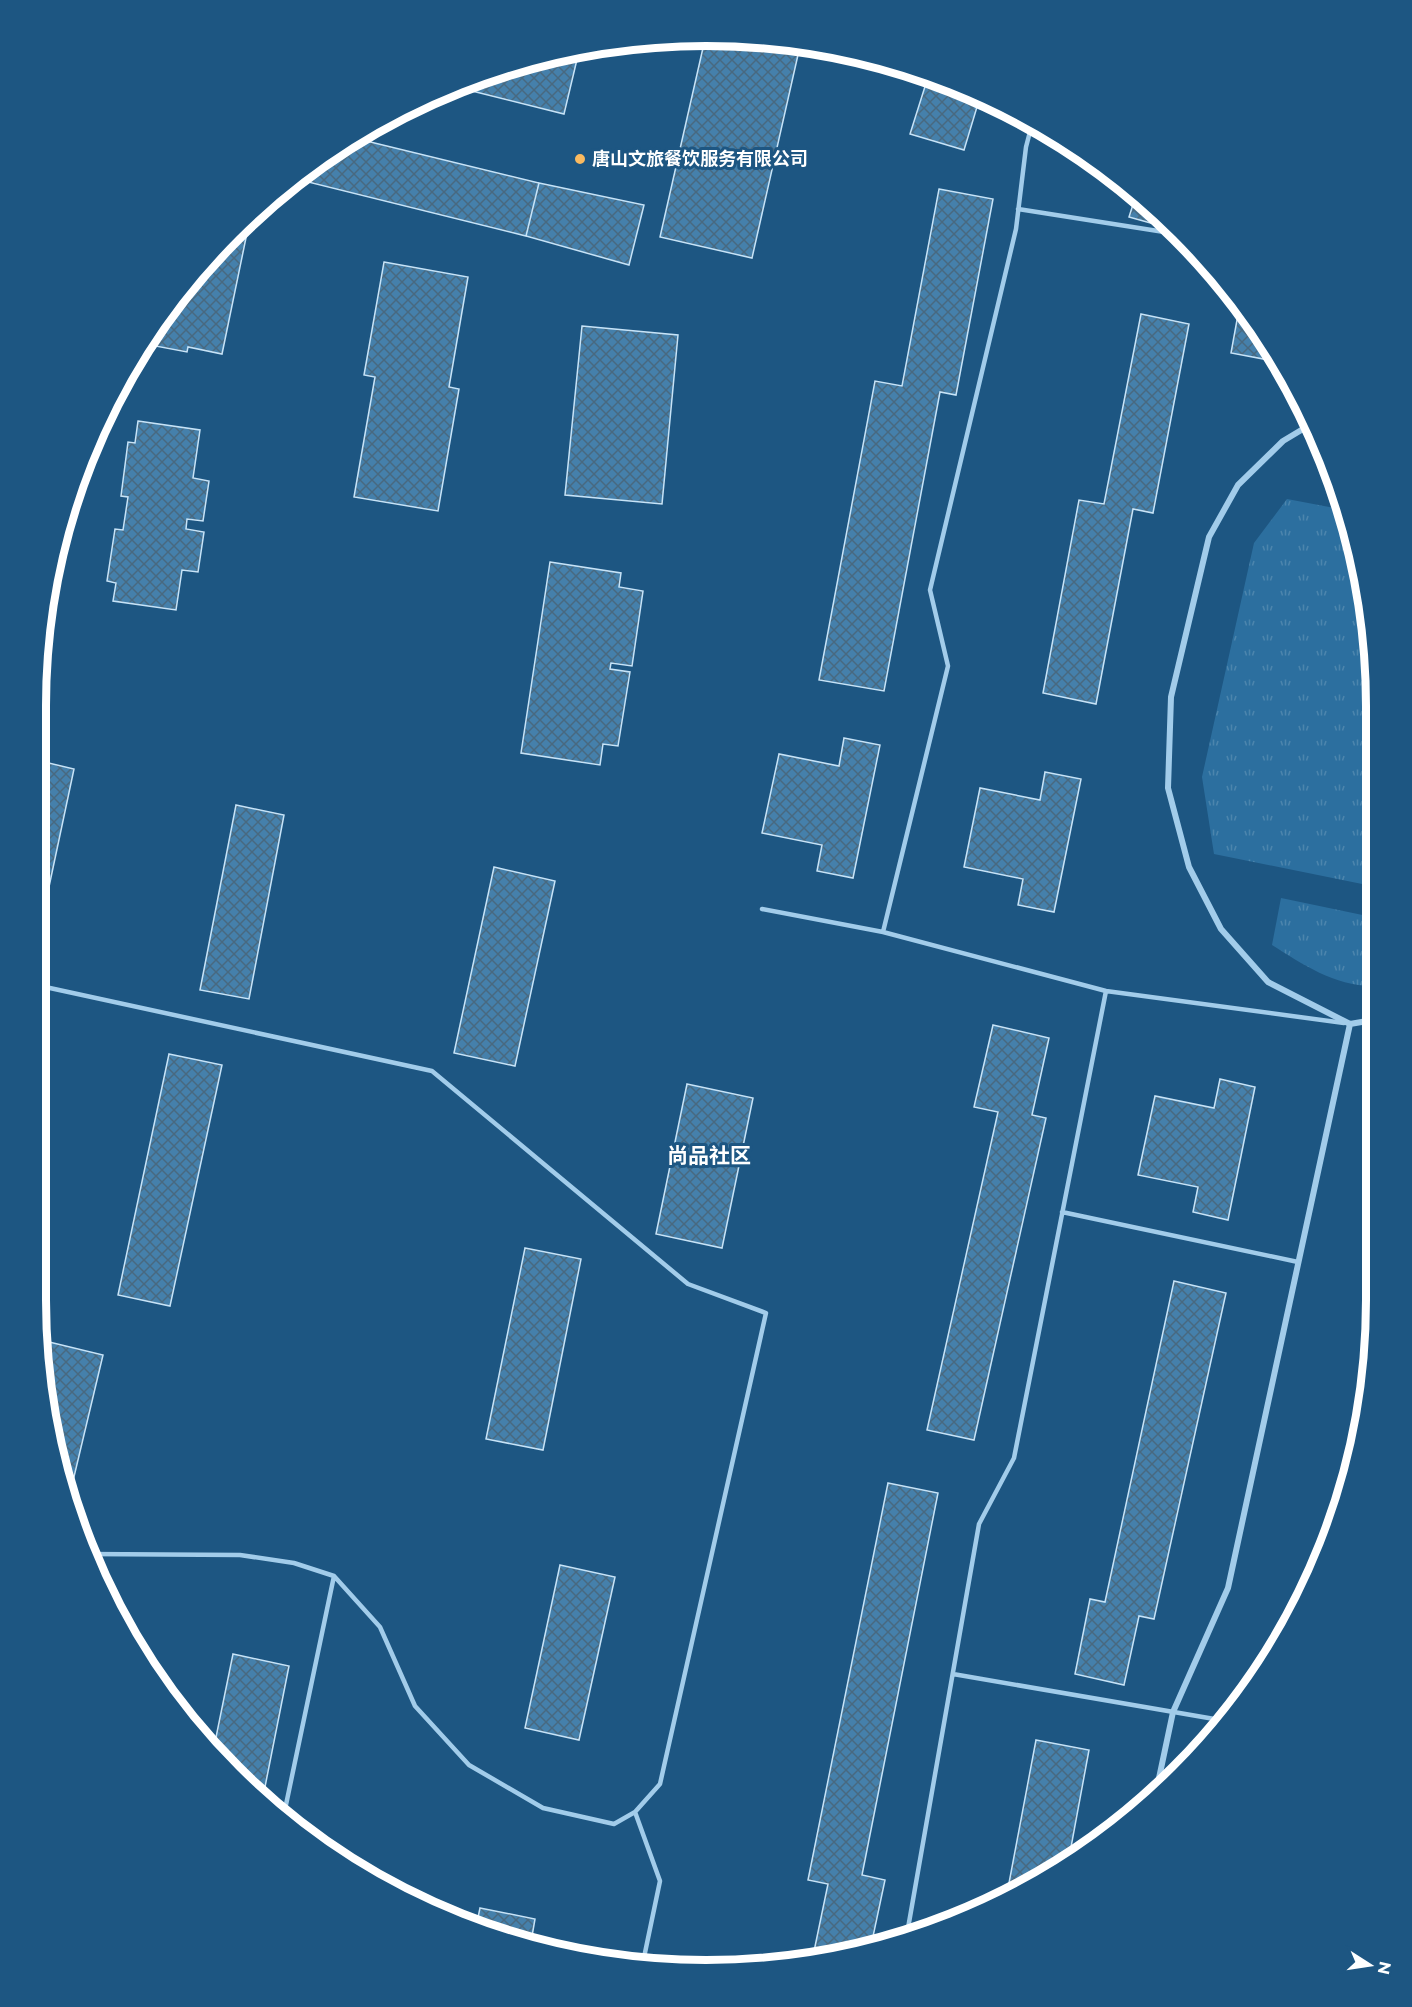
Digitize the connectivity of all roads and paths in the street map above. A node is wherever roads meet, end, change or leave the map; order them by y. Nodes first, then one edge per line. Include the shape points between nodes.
1 (1030, 132) edge
2 (1018, 209) junction
3 (1164, 232) edge
4 (1303, 428) edge
5 (762, 909) dead end
6 (883, 932) junction
7 (46, 987) edge
8 (1106, 991) junction
9 (1366, 1021) edge
10 (1350, 1024) junction
11 (1062, 1212) junction
12 (1298, 1262) junction
13 (97, 1554) edge
14 (334, 1576) junction
15 (952, 1674) junction
16 (1173, 1712) junction
17 (1215, 1719) edge
18 (1159, 1780) edge
19 (285, 1808) edge
20 (635, 1812) junction
21 (908, 1929) edge
22 (644, 1957) edge

1 - 2 lane
2 - 3 lane
2 - 6 lane via 930,590 948,666
4 - 10 street via 1283,441 1238,485 1209,537 1171,697 1168,788 1189,867 1221,929 1268,982
5 - 6 lane
6 - 8 lane
7 - 20 lane via 432,1071 688,1284 766,1313 660,1784
8 - 10 lane
8 - 11 lane
9 - 10 street
10 - 12 street
11 - 12 lane
11 - 15 lane via 1014,1458 979,1524
12 - 16 street via 1228,1588
13 - 14 lane via 240,1555 294,1563
14 - 19 lane
14 - 20 lane via 380,1627 415,1706 469,1765 543,1808 614,1824
15 - 16 lane
15 - 21 lane
16 - 17 lane
16 - 18 street
20 - 22 lane via 660,1881

